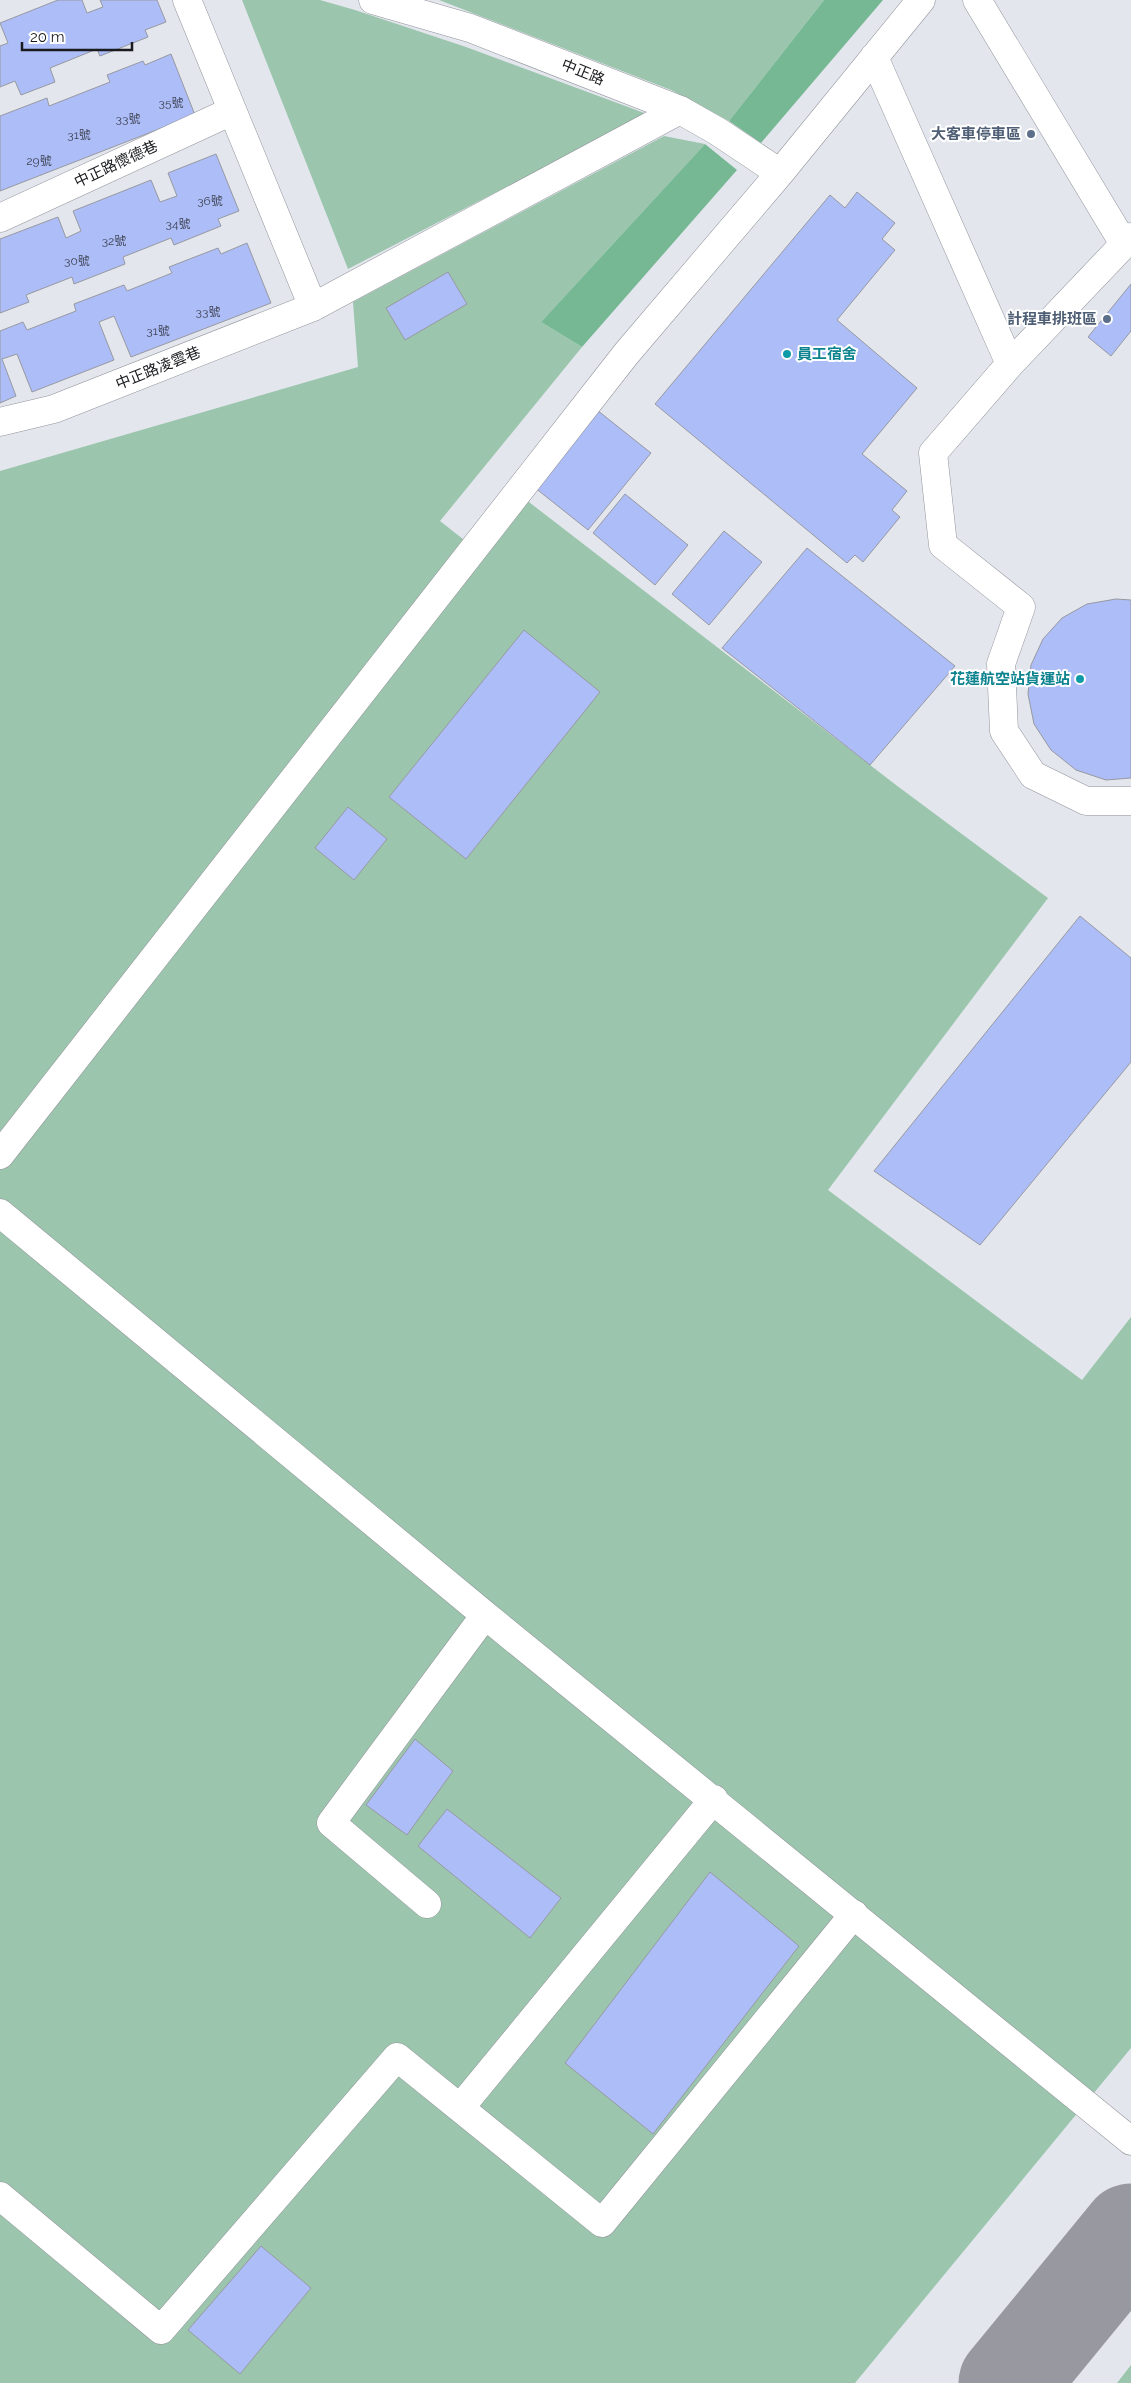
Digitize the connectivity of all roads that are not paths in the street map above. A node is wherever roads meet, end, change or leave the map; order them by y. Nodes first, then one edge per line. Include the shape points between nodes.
1 (187, 0) edge
2 (374, 0) edge
3 (921, 0) edge
4 (977, 0) edge
5 (874, 57) junction
6 (680, 110) junction
7 (232, 111) junction
8 (780, 173) junction
9 (0, 218) edge
10 (1128, 240) edge
11 (313, 307) junction
12 (1010, 364) junction
13 (0, 422) edge
14 (1131, 801) edge
15 (0, 1155) edge
16 (0, 1213) edge
17 (485, 1615) junction
18 (714, 1799) junction
19 (427, 1904) dead end
20 (854, 1914) junction
21 (460, 2108) junction
22 (1131, 2141) edge
23 (0, 2196) edge

1 - 7 lane
2 - 6 lane, 中正路 via 470,28
3 - 5 lane
4 - 10 lane
5 - 8 lane
5 - 12 lane
6 - 8 lane, 中正路
6 - 11 lane, 中正路凌雲巷
7 - 9 lane, 中正路懷德巷
7 - 11 lane
8 - 15 lane via 626,354
10 - 12 lane
11 - 13 lane, 中正路凌雲巷 via 54,409
12 - 14 lane via 933,453 944,545 1021,607 1001,664 1004,730 1033,775 1086,800
16 - 17 lane
17 - 18 lane
17 - 19 lane via 331,1823
18 - 20 lane
18 - 21 lane
20 - 21 lane via 602,2223
20 - 22 lane
21 - 23 lane via 397,2057 161,2330

